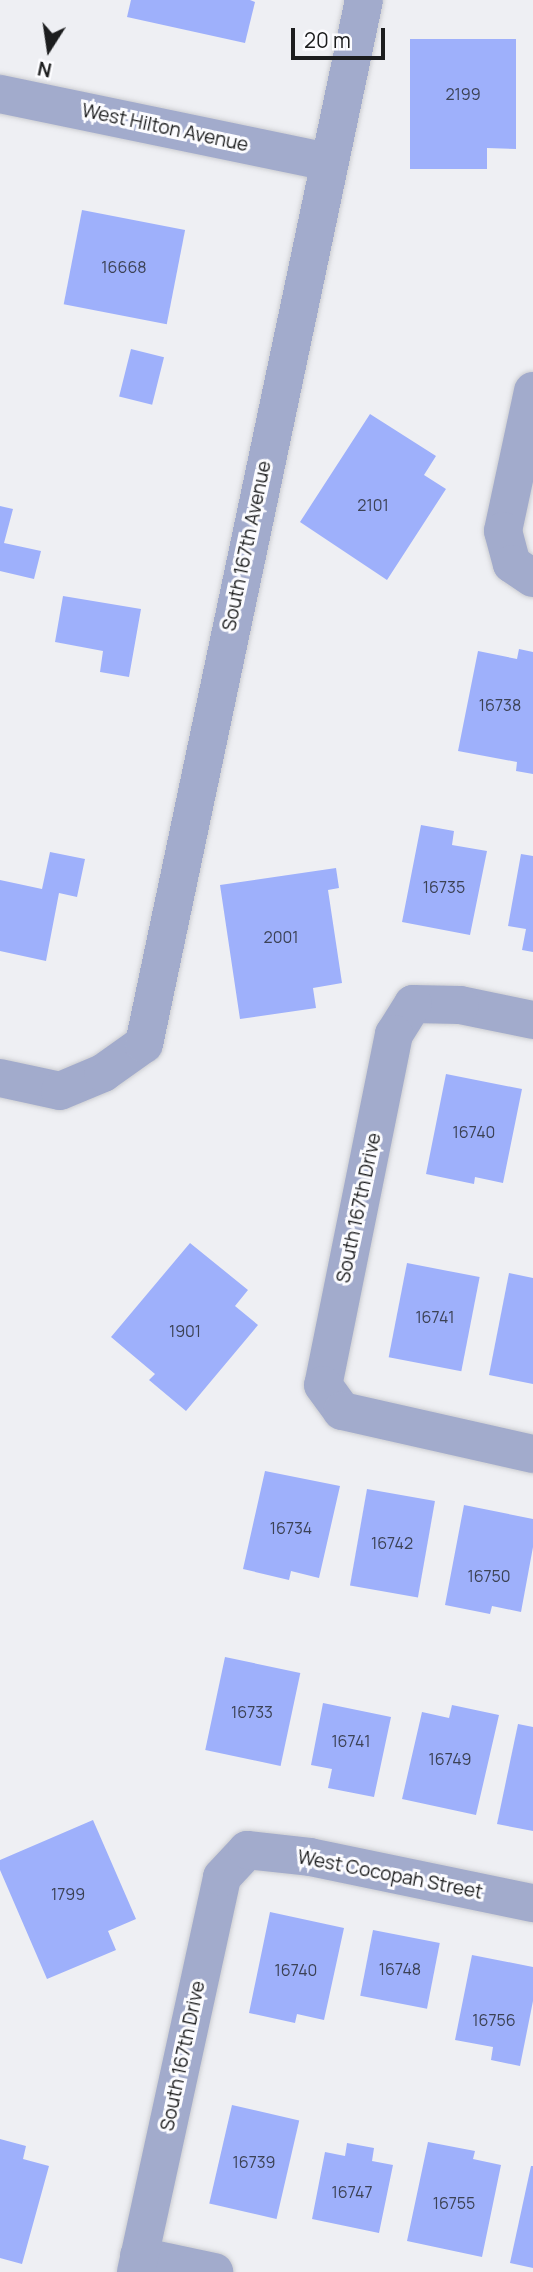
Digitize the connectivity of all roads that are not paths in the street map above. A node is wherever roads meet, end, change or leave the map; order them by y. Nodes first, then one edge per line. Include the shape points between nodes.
1 (364, 0) edge
2 (0, 94) edge
3 (329, 162) junction
4 (533, 391) edge
5 (522, 570) edge
6 (533, 1020) edge
7 (0, 1078) edge
8 (533, 1454) edge
9 (247, 1850) joint
10 (533, 1903) edge
11 (138, 2264) edge
12 (215, 2272) edge

1 - 3 street, South 167th Avenue
2 - 3 street, West Hilton Avenue
3 - 7 street, South 167th Avenue via 144,1044 103,1073 60,1091
4 - 5 street via 503,531
6 - 8 street, South 167th Drive via 460,1004 413,1004 394,1034 323,1385 342,1411
9 - 10 street, West Cocopah Street via 310,1857
9 - 11 street, South 167th Drive via 222,1877
11 - 12 street

